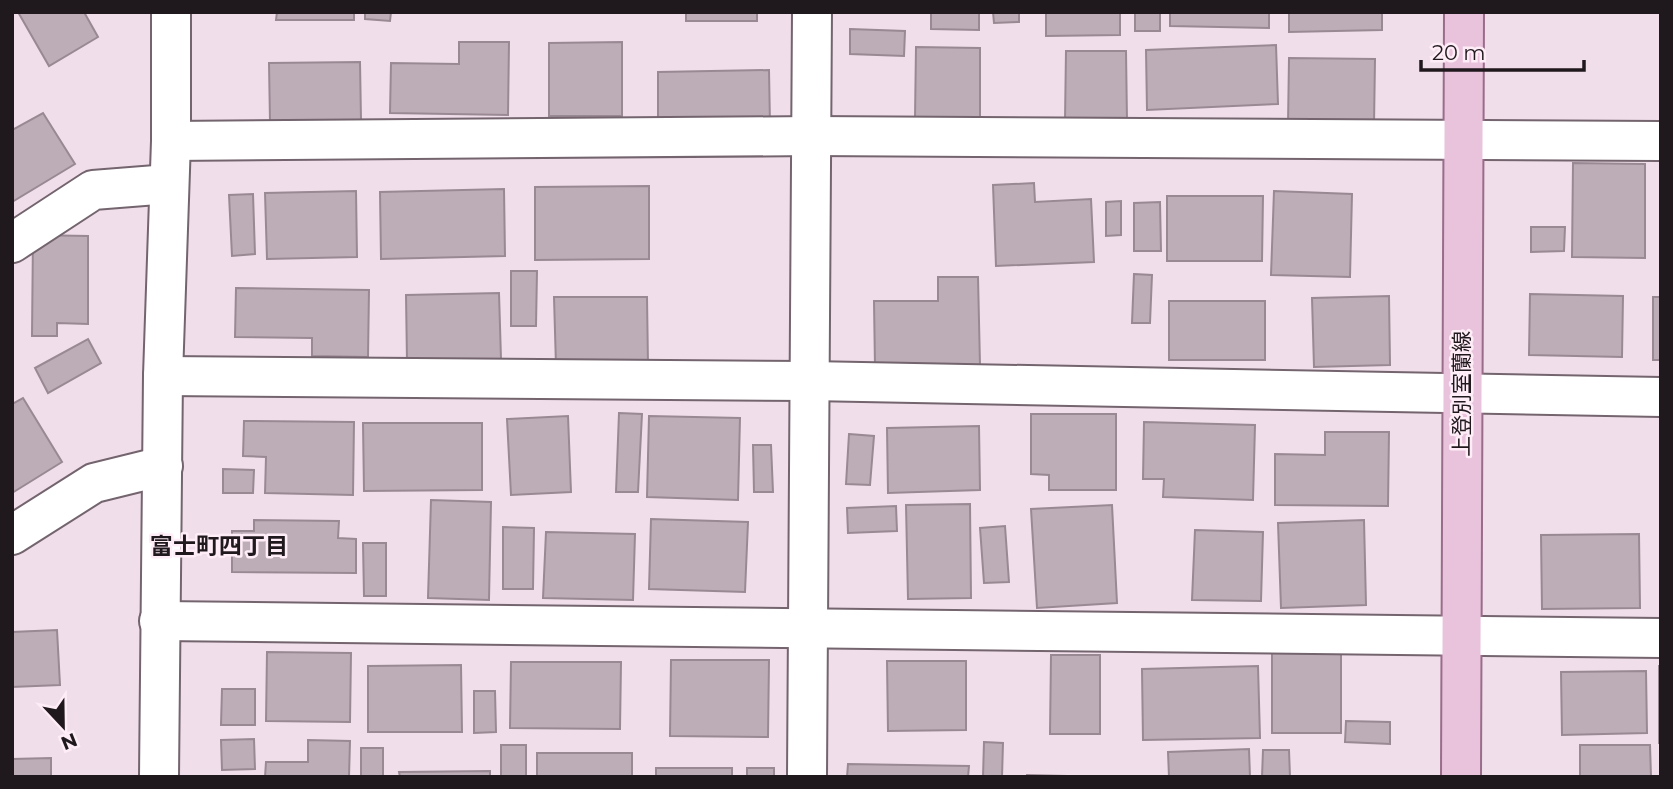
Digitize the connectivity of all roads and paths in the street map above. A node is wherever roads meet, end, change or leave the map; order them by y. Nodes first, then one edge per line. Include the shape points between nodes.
1 (171, 12) edge
2 (812, 12) edge
3 (1464, 12) edge
4 (812, 136) junction
5 (1463, 140) junction
6 (171, 141) junction
7 (1661, 141) edge
8 (169, 184) junction
9 (12, 243) edge
10 (163, 376) junction
11 (810, 381) junction
12 (1462, 395) junction
13 (1661, 397) edge
14 (163, 466) junction
15 (12, 535) edge
16 (159, 621) junction
17 (808, 627) junction
18 (1461, 636) junction
19 (1661, 638) edge
20 (159, 777) edge
21 (807, 777) edge
22 (1461, 777) edge

1 - 6 street
2 - 4 street
3 - 5 main road, 上登別室蘭線
4 - 5 street
4 - 6 street
4 - 11 street
5 - 7 street
5 - 12 main road, 上登別室蘭線
6 - 8 street
8 - 9 street via 93,190
8 - 10 street
10 - 11 street
10 - 14 street
11 - 12 street
11 - 17 street
12 - 13 street
12 - 18 main road, 上登別室蘭線
14 - 15 street via 94,483
14 - 16 street
16 - 17 street
16 - 20 street
17 - 18 street
17 - 21 street
18 - 19 street
18 - 22 main road, 上登別室蘭線

